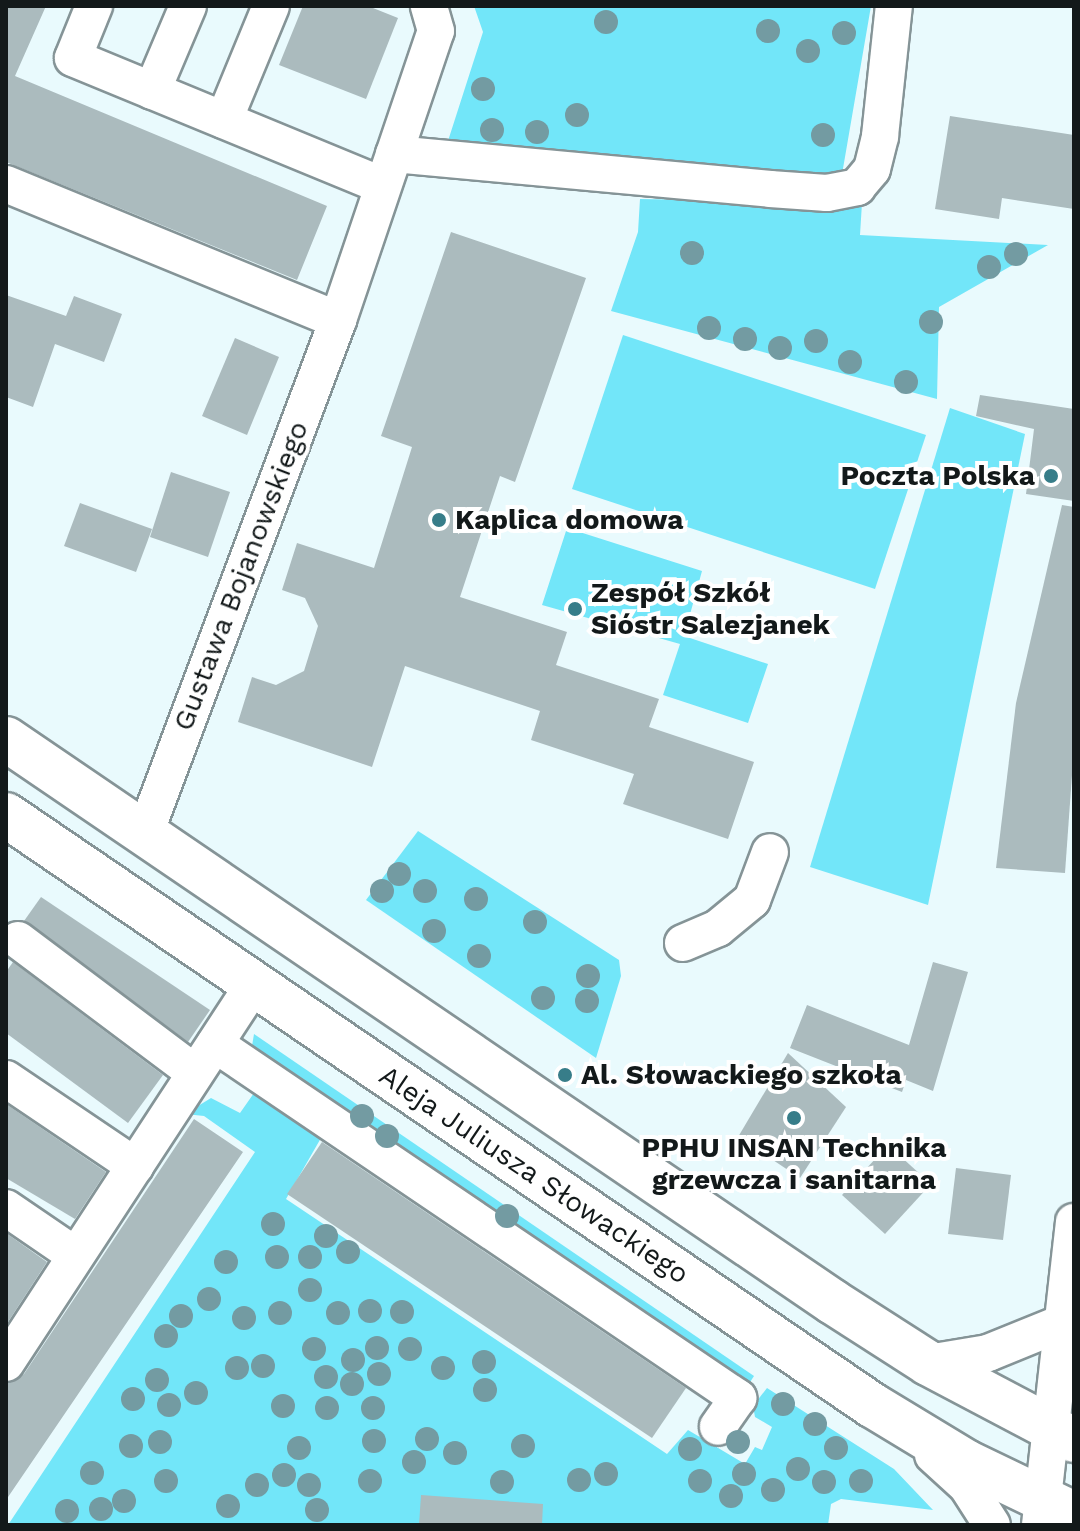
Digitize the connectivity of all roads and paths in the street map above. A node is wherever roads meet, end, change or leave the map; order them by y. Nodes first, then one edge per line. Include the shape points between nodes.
1 (94, 6) edge
2 (188, 6) edge
3 (271, 6) edge
4 (429, 6) edge
5 (894, 6) edge
6 (152, 91) junction
7 (224, 120) junction
8 (389, 170) junction
9 (6, 184) edge
10 (338, 320) junction
11 (6, 739) edge
12 (6, 815) edge
13 (145, 833) junction
14 (770, 852) dead end
15 (18, 940) dead end
16 (683, 943) dead end
17 (254, 984) junction
18 (205, 1058) junction
19 (6, 1079) edge
20 (135, 1166) junction
21 (6, 1208) edge
22 (1074, 1222) edge
23 (75, 1255) junction
24 (1068, 1336) edge
25 (8, 1356) edge
26 (928, 1363) junction
27 (893, 1418) junction
28 (718, 1427) dead end
29 (1062, 1435) edge
30 (1053, 1513) edge
31 (992, 1525) edge

1 - 6 street via 73,58
2 - 6 street
3 - 7 street
4 - 8 street, Gustawa Bojanowskiego via 436,31
5 - 8 street via 880,136 872,169 857,187 827,193
6 - 7 street
7 - 8 street
8 - 10 street, Gustawa Bojanowskiego
9 - 10 street
10 - 13 street, Gustawa Bojanowskiego
11 - 13 main road
12 - 17 main road, Aleja Juliusza Słowackiego
13 - 26 main road
14 - 16 street via 752,900 718,928
15 - 18 street
17 - 18 street
17 - 27 main road, Aleja Juliusza Słowackiego
18 - 20 street
18 - 28 street via 738,1398
19 - 20 street
20 - 23 street
21 - 23 street
22 - 24 street
23 - 25 street
24 - 26 street
24 - 29 street
26 - 29 main road
27 - 30 main road, Aleja Juliusza Słowackiego
27 - 31 street via 967,1486
29 - 30 street

